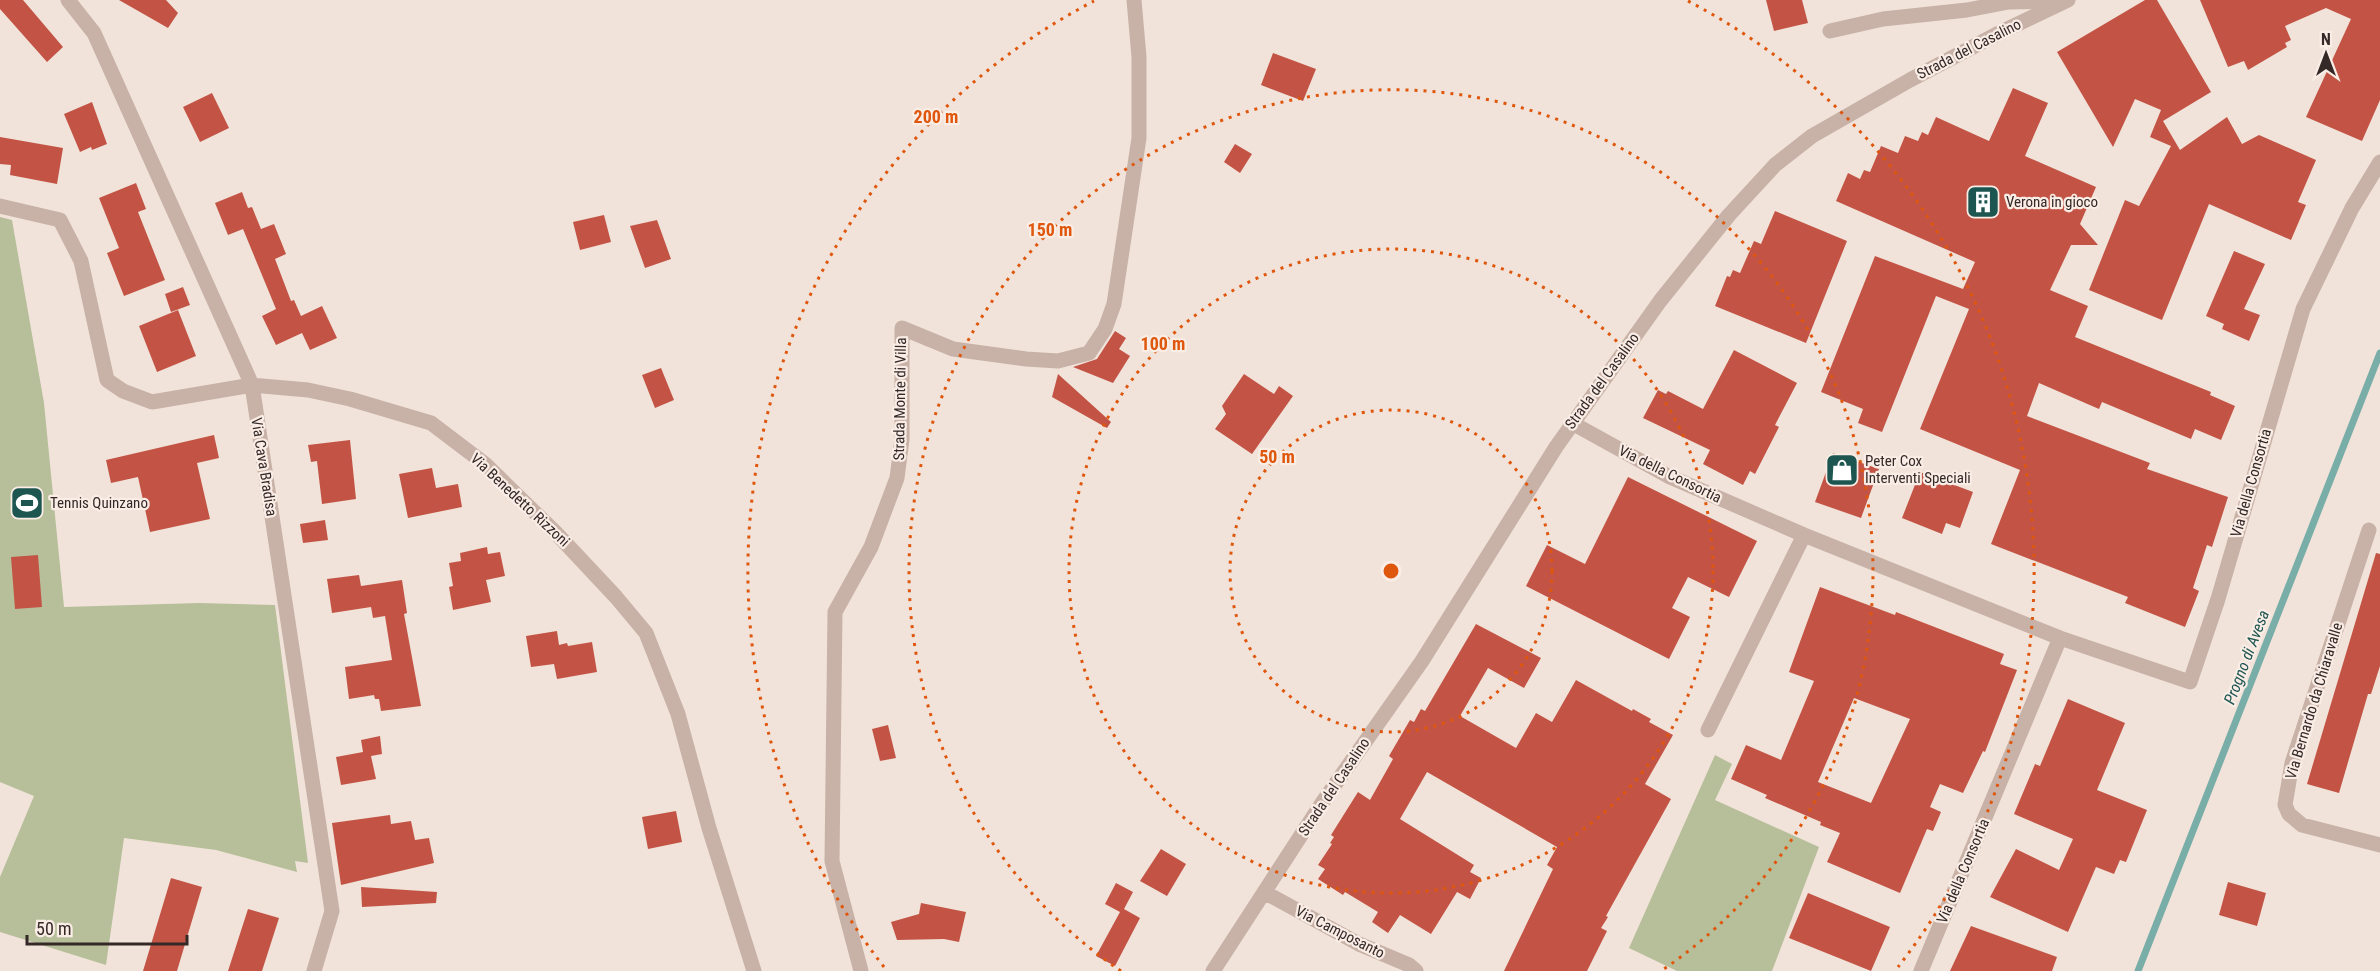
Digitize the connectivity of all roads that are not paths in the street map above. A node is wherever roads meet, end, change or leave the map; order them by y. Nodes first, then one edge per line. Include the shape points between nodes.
1 (68, 0) edge
2 (1134, 0) edge
3 (2067, 0) edge
4 (1830, 31) dead end
5 (2380, 162) edge
6 (0, 206) edge
7 (252, 385) junction
8 (1572, 423) junction
9 (2369, 530) dead end
10 (1804, 535) junction
11 (2060, 638) junction
12 (1708, 730) dead end
13 (2380, 845) edge
14 (1264, 892) junction
15 (314, 971) edge
16 (754, 971) edge
17 (861, 971) edge
18 (1213, 971) edge
19 (1416, 971) edge
20 (1921, 971) edge

1 - 7 street, Via Cava Bradisa via 94,33
2 - 17 street, Strada Monte di Villa via 1139,138 1114,304 1105,329 1089,352 1058,361 1015,358 953,349 902,328 902,439 897,478 871,547 835,612 832,861
3 - 4 street, Strada del Casalino via 2009,2 1883,19
3 - 8 street, Strada del Casalino via 1854,111 1812,136 1775,165 1660,301
5 - 11 street, Via della Consortia via 2352,208 2303,309 2190,682
6 - 7 street, Via Benedetto Rizzoni via 60,220 81,261 107,380 123,392 152,402
7 - 15 street, Via Cava Bradisa via 332,911
7 - 16 street, Via Benedetto Rizzoni via 308,390 431,423 485,464 616,597 646,633 678,714
8 - 10 street, Via della Consortia via 1668,476
8 - 14 street, Strada del Casalino via 1422,661
9 - 13 street, Via Bernardo da Chiaravalle via 2292,763 2285,805 2302,825
10 - 11 street, Via della Consortia
10 - 12 street
11 - 20 street, Via della Consortia
14 - 18 street, Strada del Casalino
14 - 19 street, Via Camposanto

